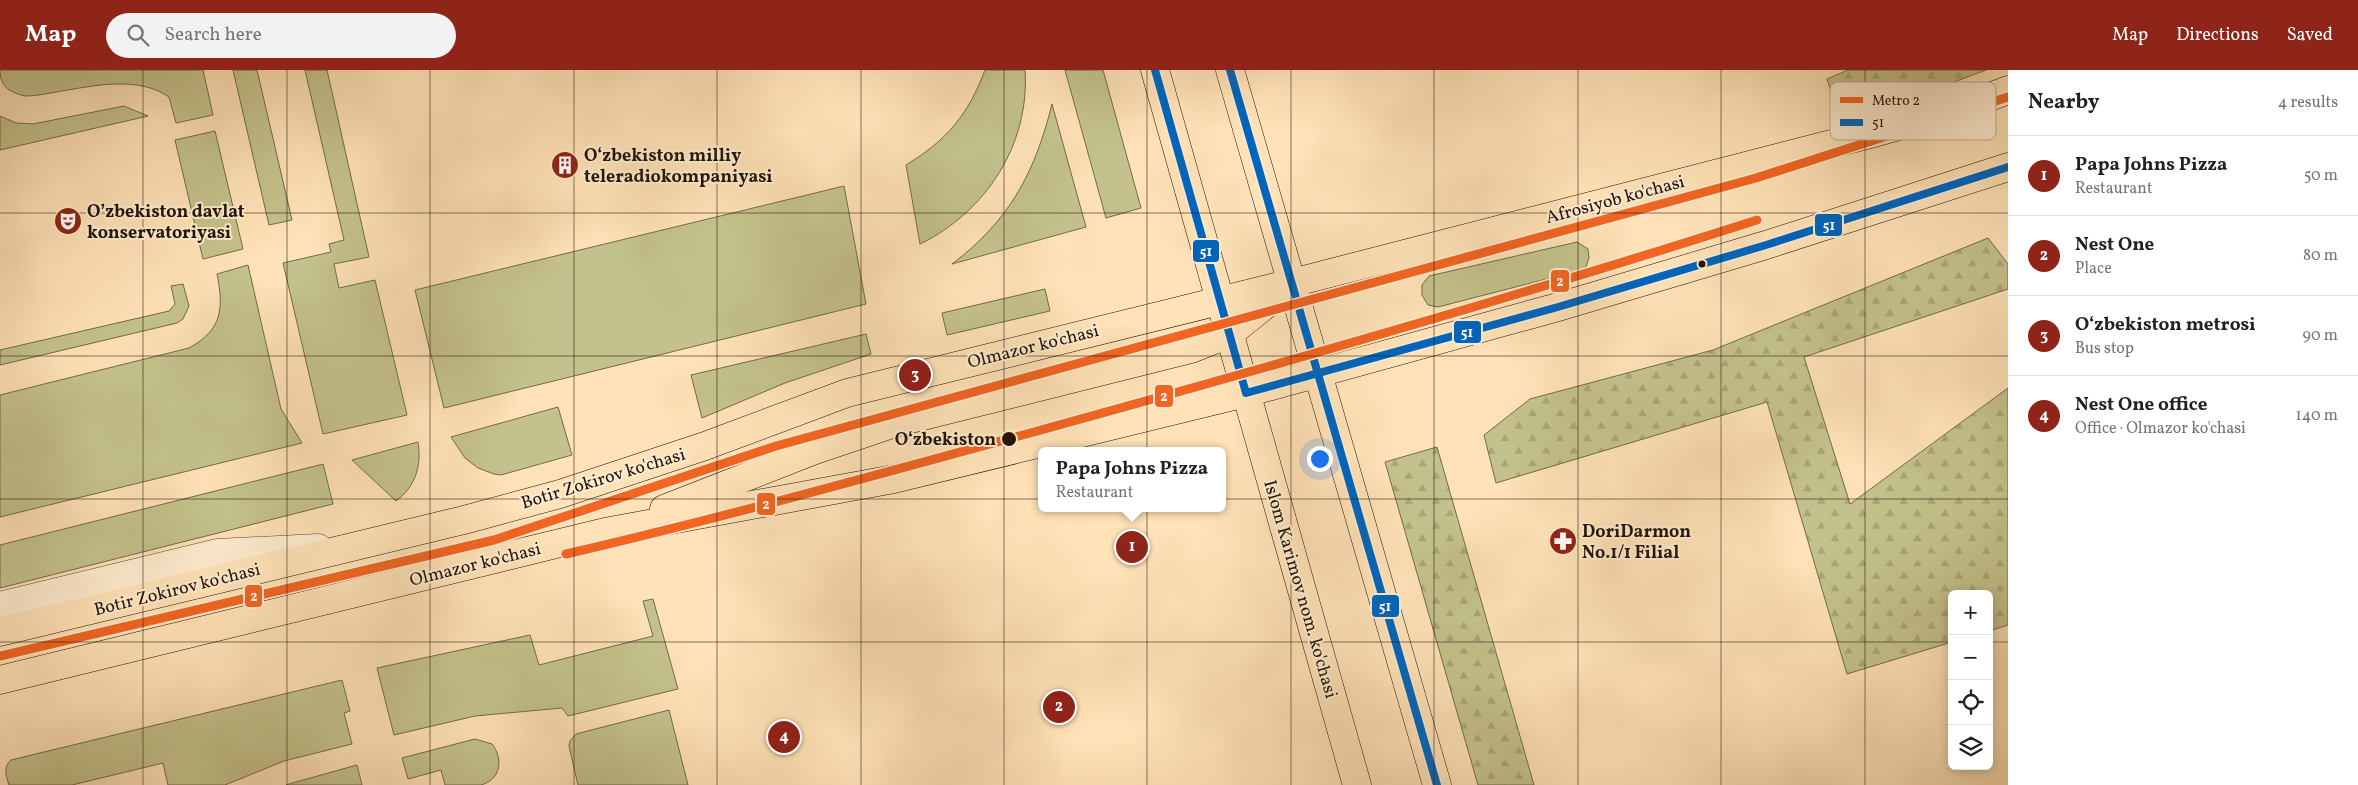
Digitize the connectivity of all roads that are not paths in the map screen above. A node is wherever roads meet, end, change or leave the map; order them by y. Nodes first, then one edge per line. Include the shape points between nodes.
1 (1155, 70) edge
2 (1230, 70) edge
3 (2008, 90) edge
4 (1996, 95) edge
5 (1847, 140) edge
6 (2008, 167) edge
7 (1292, 283) junction
8 (1219, 300) junction
9 (1229, 334) junction
10 (1318, 374) junction
11 (846, 393) joint
12 (1246, 393) junction
13 (605, 532) junction
14 (355, 546) junction
15 (0, 606) edge
16 (0, 632) edge
17 (0, 680) edge
18 (1357, 785) edge
19 (1437, 785) edge

1 - 8 main road
2 - 7 main road
3 - 4 main road, Afrosiyob ko'chasi
5 - 7 main road, Afrosiyob ko'chasi
6 - 10 main road via 1712,261
7 - 8 main road, Afrosiyob ko'chasi
7 - 9 main road
7 - 10 main road
8 - 9 main road, Islom Karimov nom. ko'chasi
8 - 11 main road, Olmazor ko'chasi
9 - 12 main road, Islom Karimov nom. ko'chasi
9 - 13 main road via 1191,349 870,431
10 - 12 main road
10 - 19 main road
11 - 14 main road, Botir Zokirov ko'chasi via 706,446 560,494
12 - 13 main road, Olmazor ko'chasi via 894,479
12 - 18 main road, Islom Karimov nom. ko'chasi
13 - 17 main road, Olmazor ko'chasi
14 - 15 street, Botir Zokirov ko'chasi via 217,553
14 - 16 main road, Botir Zokirov ko'chasi

